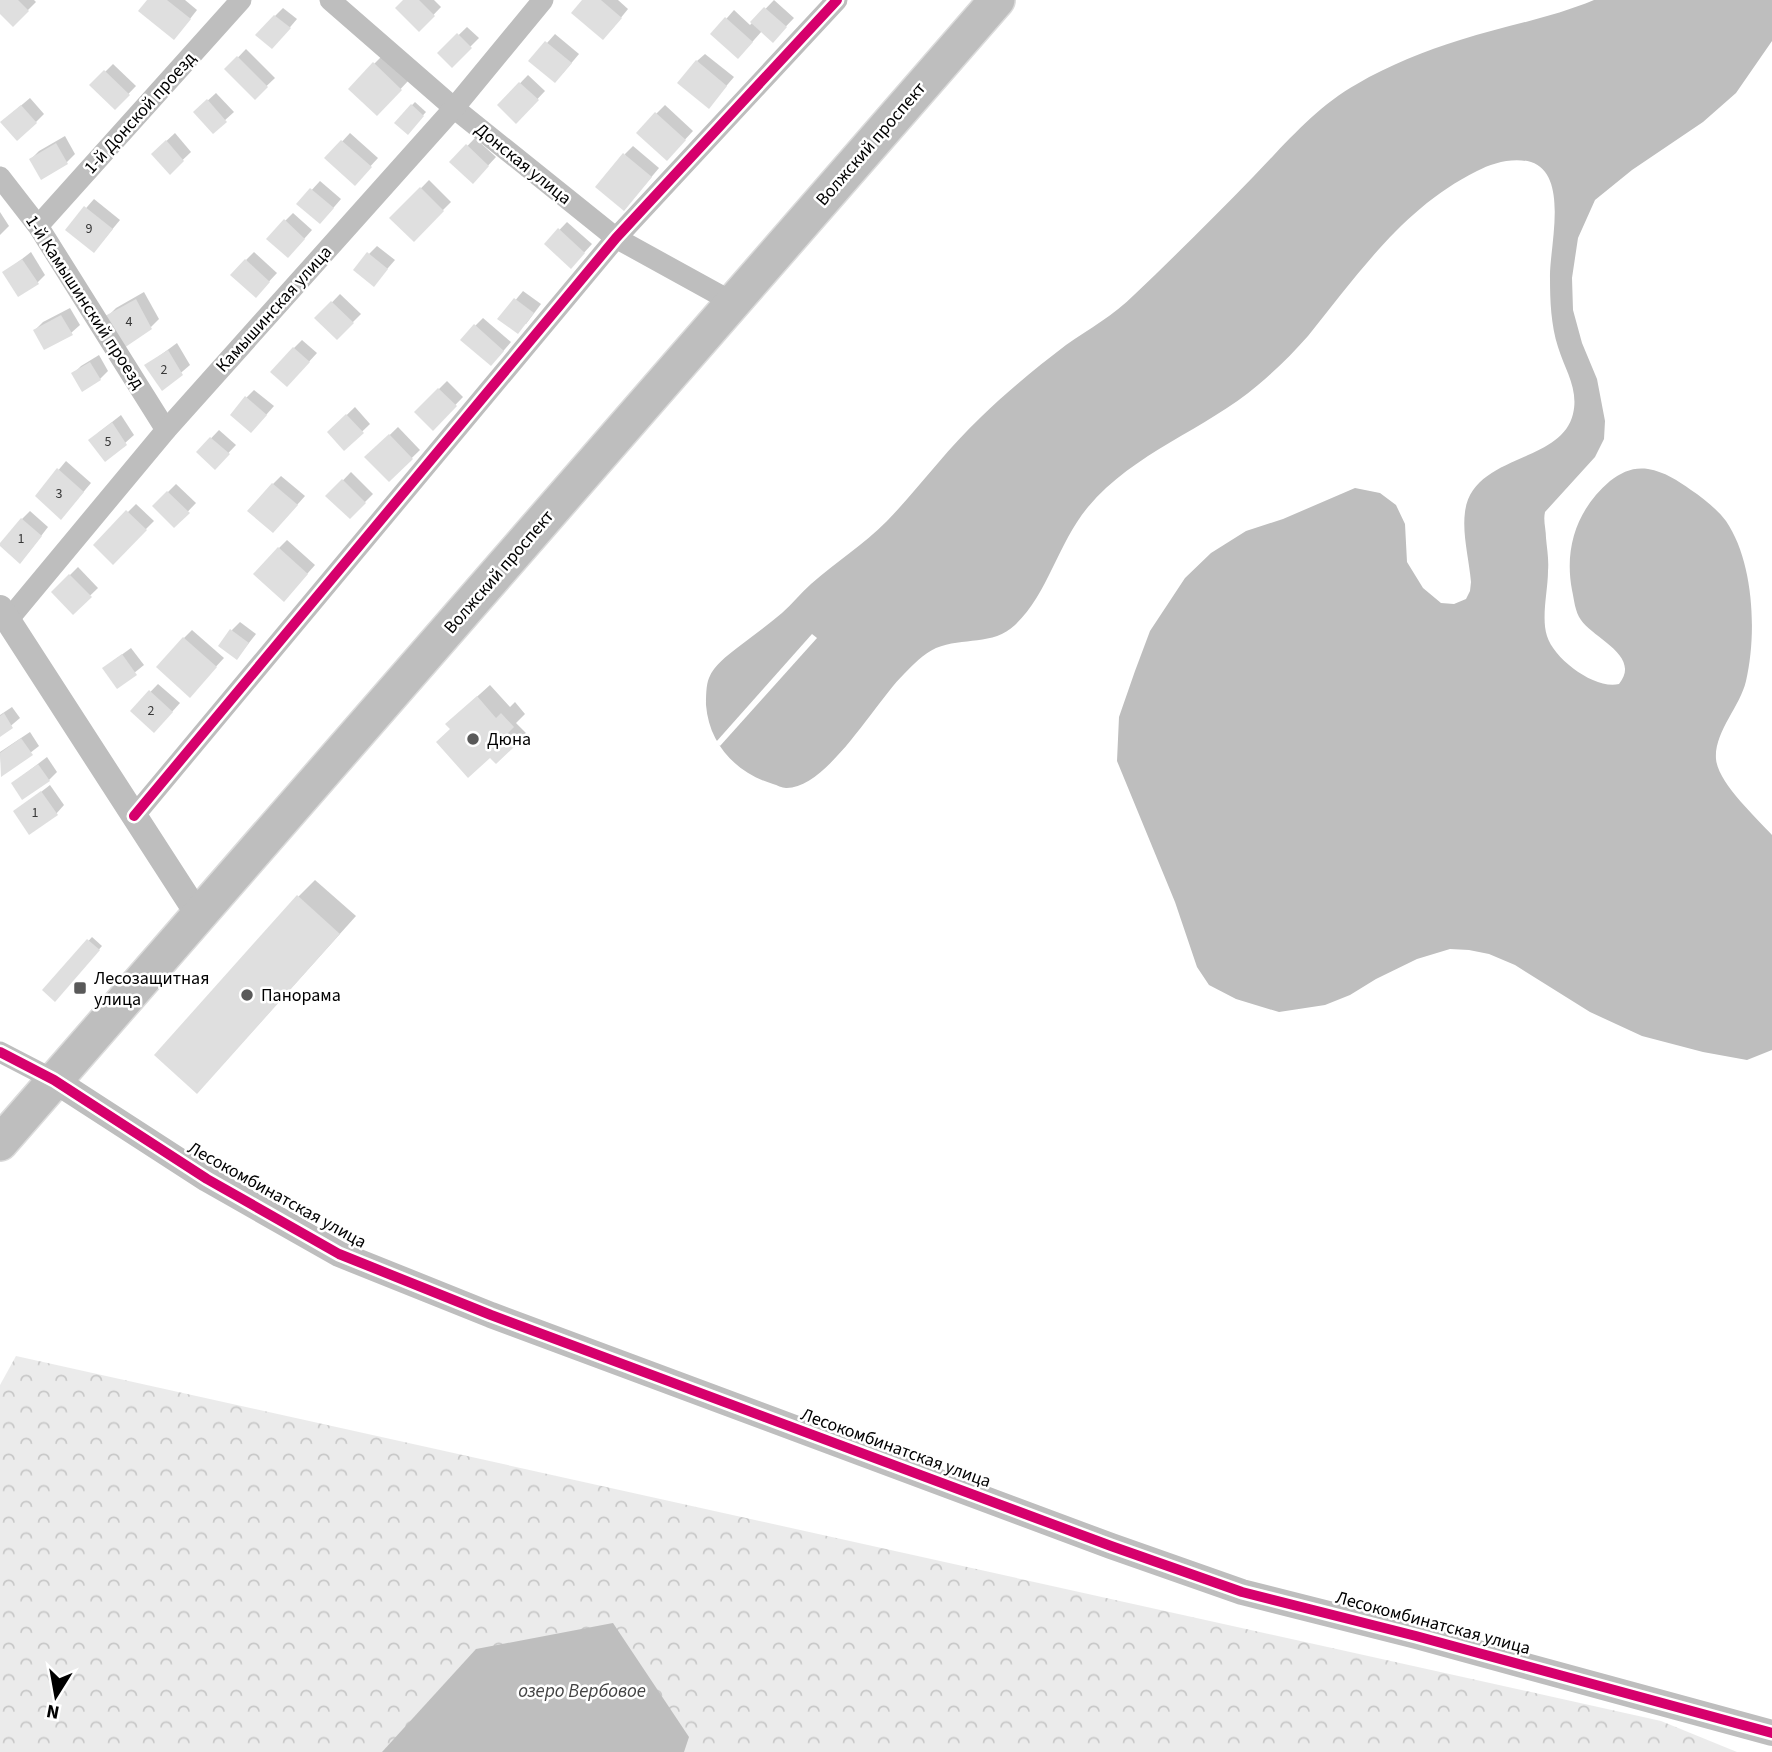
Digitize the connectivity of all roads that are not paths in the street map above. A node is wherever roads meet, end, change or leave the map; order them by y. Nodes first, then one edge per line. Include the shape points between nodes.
1 (242, 0) edge
2 (330, 0) edge
3 (543, 0) edge
4 (837, 0) edge
5 (997, 0) edge
6 (454, 108) junction
7 (0, 177) edge
8 (38, 226) junction
9 (616, 238) junction
10 (734, 303) junction
11 (166, 430) junction
12 (4, 614) edge
13 (134, 816) junction
14 (199, 916) junction
15 (0, 1052) edge
16 (54, 1080) junction
17 (0, 1143) edge
18 (1772, 1733) edge

1 - 8 street, 1-й Донской проезд
2 - 6 street, Донская улица
3 - 6 street, Камышинская улица
4 - 9 street
5 - 10 main road, Волжский проспект
6 - 9 street, Донская улица
6 - 11 street, Камышинская улица
7 - 8 street, 1-й Камышинский проезд
8 - 11 street, 1-й Камышинский проезд
9 - 10 street, Донская улица
9 - 13 street
10 - 14 main road, Волжский проспект
11 - 12 street, Камышинская улица
12 - 13 street
13 - 14 street
14 - 16 main road, Волжский проспект
15 - 16 street
16 - 17 main road, Волжский проспект
16 - 18 street, Лесокомбинатская улица via 207,1179 340,1254 491,1315 1242,1592

